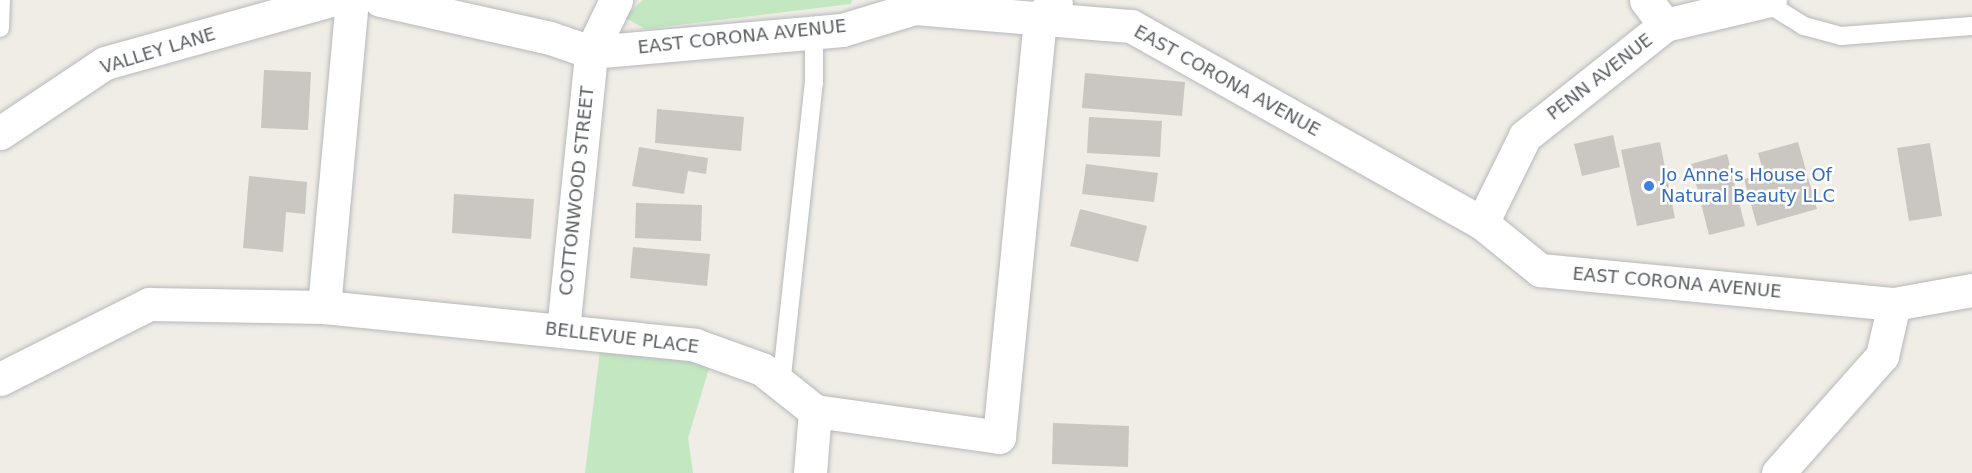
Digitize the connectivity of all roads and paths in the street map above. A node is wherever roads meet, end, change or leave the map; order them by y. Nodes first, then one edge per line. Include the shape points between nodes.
1 (1, 0) edge
2 (331, 0) edge
3 (352, 0) edge
4 (380, 0) edge
5 (616, 0) edge
6 (1646, 0) edge
7 (1769, 1) edge
8 (912, 4) edge
9 (1050, 8) edge
10 (1665, 25) junction
11 (1972, 26) edge
12 (0, 28) edge
13 (813, 33) junction
14 (591, 52) junction
15 (6, 120) edge
16 (1482, 223) junction
17 (1972, 290) edge
18 (1894, 304) junction
19 (324, 307) junction
20 (563, 330) junction
21 (0, 379) edge
22 (782, 385) junction
23 (815, 411) junction
24 (810, 473) edge
25 (1778, 473) edge

1 - 12 lane
2 - 15 street, VALLEY LANE via 105,63
3 - 19 street
4 - 14 street, EAST CORONA AVENUE via 550,38
5 - 14 street, COTTONWOOD STREET
6 - 10 street
7 - 10 street, PENN AVENUE
7 - 11 lane via 1804,26 1841,36
8 - 9 street, EAST CORONA AVENUE
8 - 13 street, EAST CORONA AVENUE via 842,30
9 - 16 street, EAST CORONA AVENUE via 1131,26
9 - 23 street via 999,437
10 - 16 street, PENN AVENUE via 1525,136
13 - 14 street, EAST CORONA AVENUE
13 - 22 lane via 814,84
14 - 20 street, COTTONWOOD STREET
16 - 18 street, EAST CORONA AVENUE via 1540,270
17 - 18 street, EAST CORONA AVENUE
18 - 25 street via 1882,356
19 - 20 street, BELLEVUE PLACE
19 - 21 street, BELLEVUE PLACE via 149,304
20 - 22 street, BELLEVUE PLACE via 695,345 762,369
22 - 23 street, BELLEVUE PLACE
23 - 24 street

